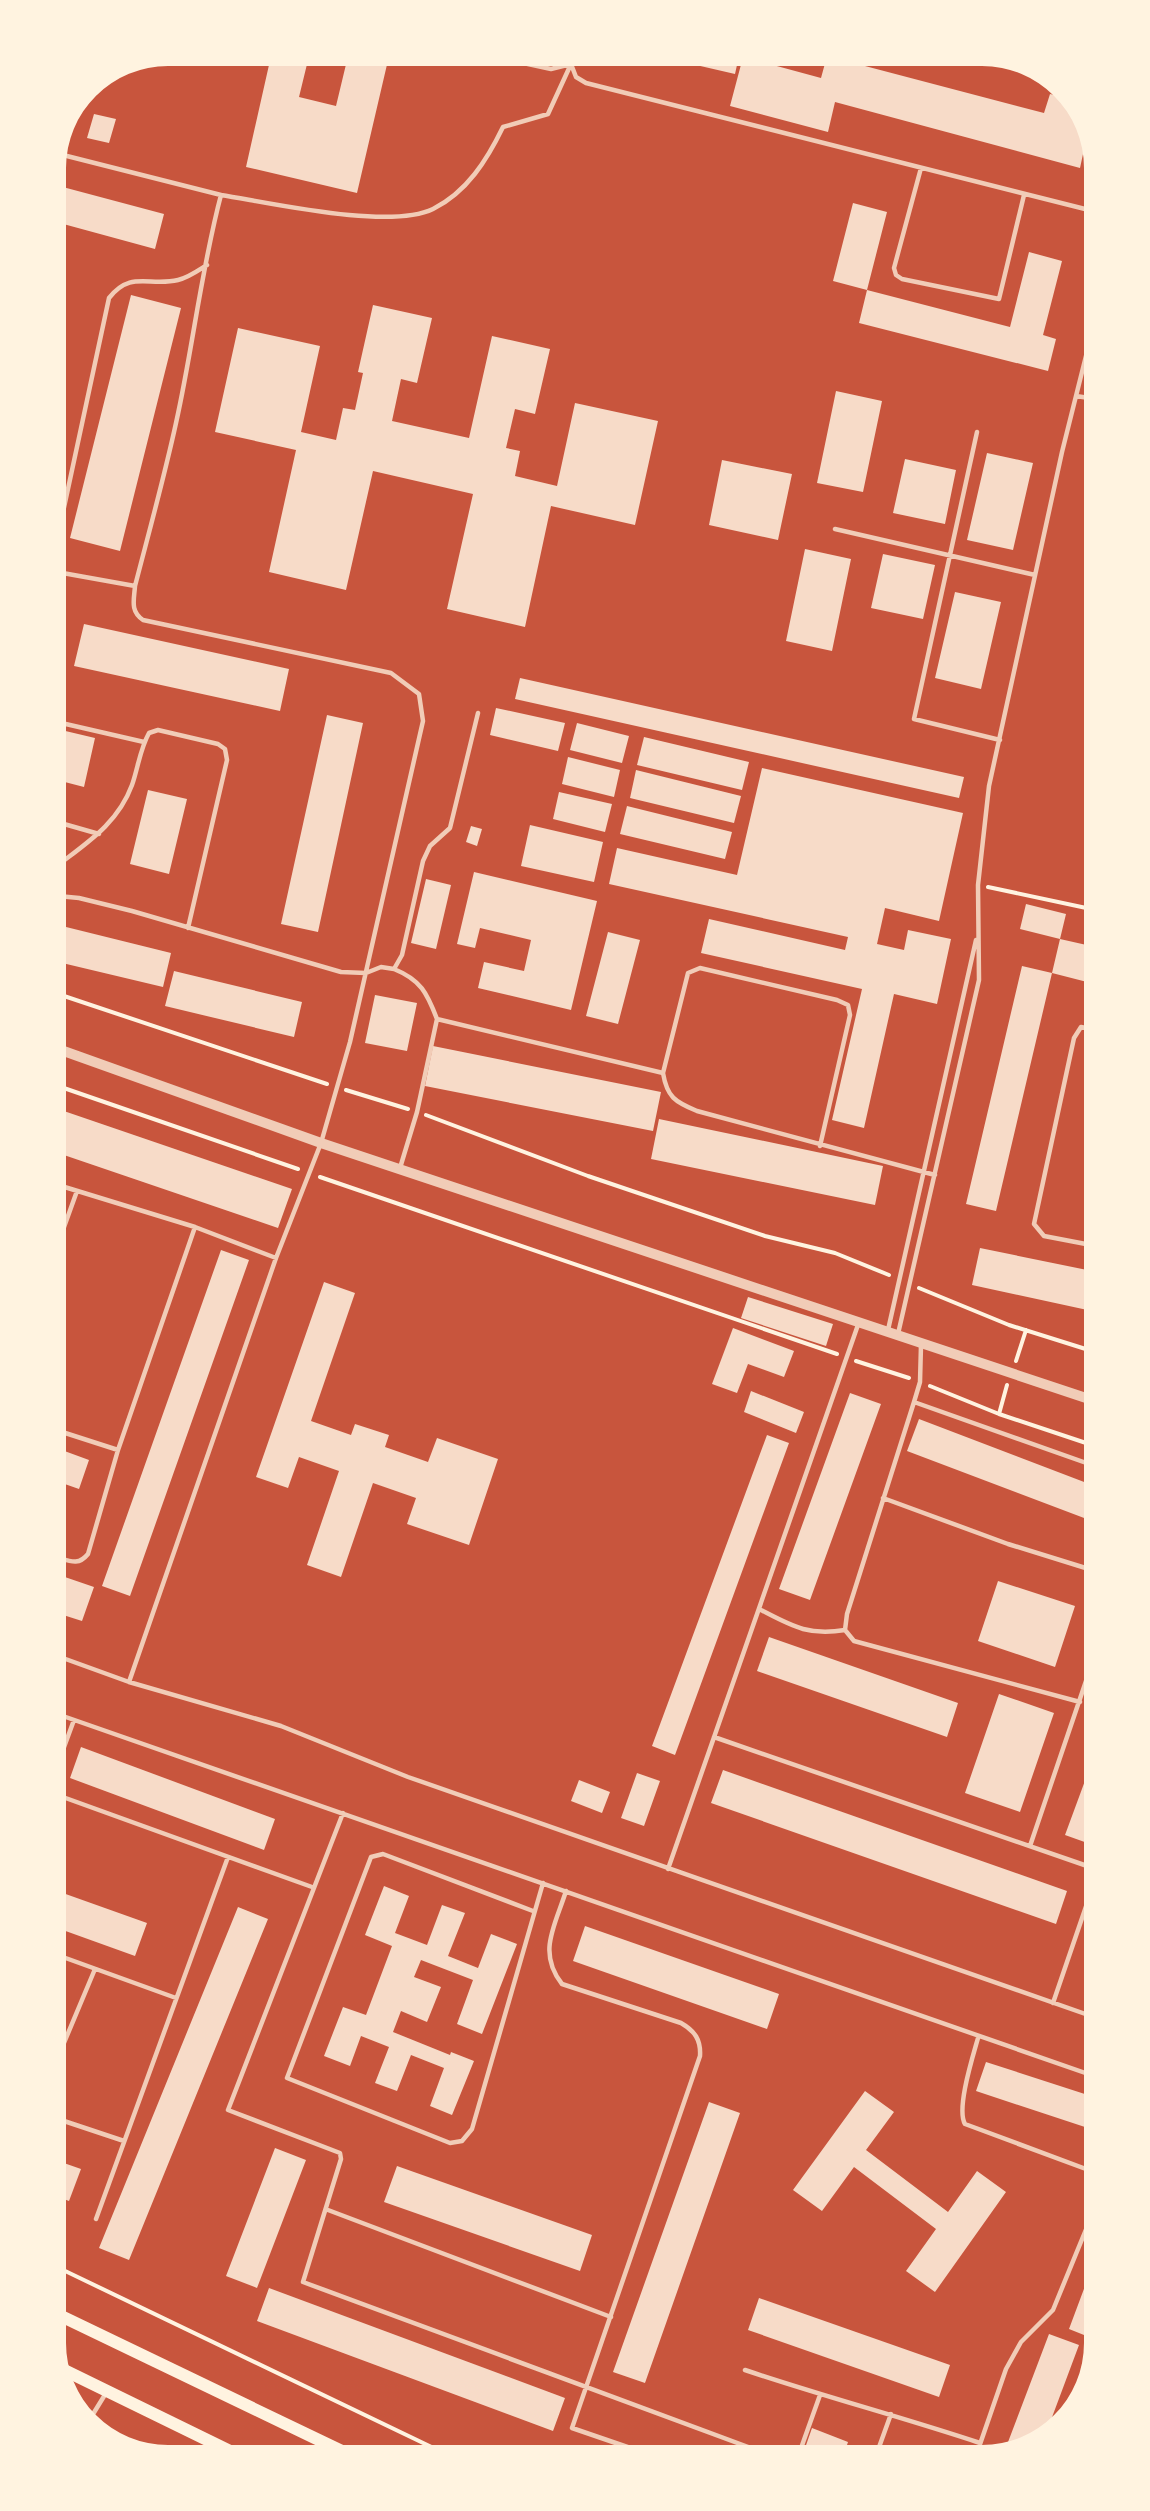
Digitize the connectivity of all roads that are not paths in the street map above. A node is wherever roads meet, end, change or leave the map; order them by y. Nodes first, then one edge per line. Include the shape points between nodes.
1 (537, 66) edge
2 (563, 66) edge
3 (570, 66) edge
4 (572, 66) edge
5 (67, 156) edge
6 (921, 168) junction
7 (221, 195) junction
8 (1024, 195) junction
9 (1084, 209) edge
10 (207, 265) junction
11 (1084, 364) edge
12 (1076, 396) junction
13 (1084, 397) edge
14 (977, 432) dead end
15 (66, 498) edge
16 (835, 529) dead end
17 (950, 555) junction
18 (66, 574) edge
19 (1035, 575) junction
20 (135, 586) junction
21 (478, 713) dead end
22 (66, 724) edge
23 (1000, 740) junction
24 (144, 742) junction
25 (66, 825) edge
26 (99, 834) junction
27 (66, 859) edge
28 (66, 897) edge
29 (188, 928) junction
30 (977, 935) junction
31 (394, 969) junction
32 (366, 973) junction
33 (437, 1019) junction
34 (1084, 1028) edge
35 (66, 1051) edge
36 (663, 1073) junction
37 (321, 1143) junction
38 (820, 1146) junction
39 (400, 1170) junction
40 (924, 1172) junction
41 (934, 1174) junction
42 (66, 1188) edge
43 (77, 1191) junction
44 (66, 1220) edge
45 (195, 1227) junction
46 (1084, 1244) edge
47 (276, 1258) junction
48 (859, 1321) junction
49 (893, 1333) junction
50 (921, 1342) junction
51 (1084, 1397) edge
52 (914, 1402) junction
53 (66, 1433) edge
54 (118, 1450) junction
55 (1084, 1462) edge
56 (884, 1498) junction
57 (66, 1560) edge
58 (1084, 1568) edge
59 (759, 1609) junction
60 (845, 1630) junction
61 (66, 1659) edge
62 (129, 1682) junction
63 (1084, 1692) edge
64 (1080, 1702) junction
65 (66, 1717) edge
66 (74, 1720) junction
67 (714, 1737) junction
68 (66, 1742) edge
69 (66, 1798) edge
70 (343, 1813) junction
71 (1030, 1846) junction
72 (228, 1857) junction
73 (1084, 1865) edge
74 (668, 1869) junction
75 (543, 1883) junction
76 (312, 1887) junction
77 (566, 1891) junction
78 (533, 1911) junction
79 (1084, 1913) edge
80 (66, 1958) edge
81 (95, 1969) junction
82 (176, 1998) junction
83 (1053, 2003) junction
84 (1084, 2014) edge
85 (66, 2038) edge
86 (978, 2038) junction
87 (1084, 2073) edge
88 (66, 2122) edge
89 (124, 2141) junction
90 (1084, 2168) edge
91 (328, 2210) junction
92 (96, 2219) dead end
93 (1084, 2234) edge
94 (611, 2317) junction
95 (66, 2318) edge
96 (745, 2370) dead end
97 (70, 2373) edge
98 (587, 2388) junction
99 (108, 2390) junction
100 (820, 2396) junction
101 (94, 2413) edge
102 (891, 2414) junction
103 (980, 2443) joint
104 (218, 2445) edge
105 (329, 2445) edge
106 (622, 2445) edge
107 (743, 2445) edge
108 (802, 2445) edge
109 (880, 2445) edge

1 - 2 lane
3 - 7 lane via 548,114 503,127 468,183 432,209 382,218
4 - 6 lane via 576,77 586,83
5 - 7 lane
6 - 8 lane
6 - 8 lane via 894,268 902,279 999,299
7 - 10 lane
8 - 9 lane
10 - 15 lane via 179,280 130,282 118,287 109,298
10 - 20 lane via 176,423
11 - 12 lane
12 - 13 lane
12 - 19 lane
14 - 17 lane
16 - 17 lane
17 - 19 lane
17 - 23 lane via 914,719
18 - 20 lane
19 - 23 lane
20 - 32 lane via 133,608 143,620 391,673 419,694 423,722
21 - 31 lane via 450,828 430,846 423,861 402,955
22 - 24 lane
23 - 30 lane via 989,786 978,885
24 - 26 lane via 132,786 114,819
24 - 29 lane via 149,733 158,730 225,749 227,760
25 - 26 lane
26 - 27 lane
28 - 29 lane
29 - 32 lane via 341,972
30 - 40 lane
30 - 41 lane via 979,980
31 - 32 lane via 381,967
31 - 33 lane via 411,976 427,994
32 - 37 lane
33 - 36 lane
33 - 39 lane
34 - 46 lane via 1074,1038 1034,1224 1044,1236
35 - 37 street
36 - 38 lane via 666,1092 682,1105
36 - 38 lane via 688,973 694,968 848,1005 850,1015
37 - 39 street
37 - 47 lane
38 - 40 lane
39 - 48 street
40 - 41 lane
40 - 49 lane via 900,1279
41 - 49 lane via 910,1284
42 - 43 lane
43 - 44 lane
43 - 45 lane
45 - 47 lane
45 - 54 lane
47 - 62 lane
48 - 49 street
48 - 59 lane
49 - 50 street
50 - 51 street
50 - 52 lane via 920,1382
52 - 55 lane
52 - 56 lane
53 - 54 lane
54 - 57 lane via 88,1554 83,1561
56 - 58 lane
56 - 60 lane
59 - 60 lane via 816,1633
59 - 67 lane
60 - 64 lane via 854,1641
61 - 62 lane
62 - 74 lane via 281,1726 408,1777
63 - 64 lane
64 - 71 lane
65 - 66 lane
66 - 68 lane
66 - 70 lane
67 - 71 lane
67 - 74 lane
69 - 72 lane
70 - 75 lane
70 - 76 lane
71 - 73 lane
72 - 76 lane
72 - 82 lane
74 - 83 lane
75 - 77 lane
75 - 78 lane
76 - 91 lane via 228,2109 340,2153
77 - 86 lane
77 - 94 lane via 547,1953 552,1972 562,1984 681,2023 701,2044
78 - 78 lane via 472,2129 462,2141 450,2143 287,2078 372,1857 383,1854
79 - 83 lane
80 - 81 lane
81 - 82 lane
81 - 85 lane
82 - 89 lane
83 - 84 lane
86 - 87 lane
86 - 90 lane via 962,2105 961,2118 965,2124
88 - 89 lane
89 - 92 lane
91 - 94 lane
91 - 98 lane via 303,2282
93 - 103 lane via 1053,2310 1021,2342 1006,2369
94 - 98 lane
95 - 105 main road
96 - 100 lane
97 - 99 main road
98 - 106 lane via 572,2428
98 - 107 lane
99 - 101 lane
99 - 104 main road
100 - 102 lane
100 - 108 lane
102 - 103 lane
102 - 109 lane

